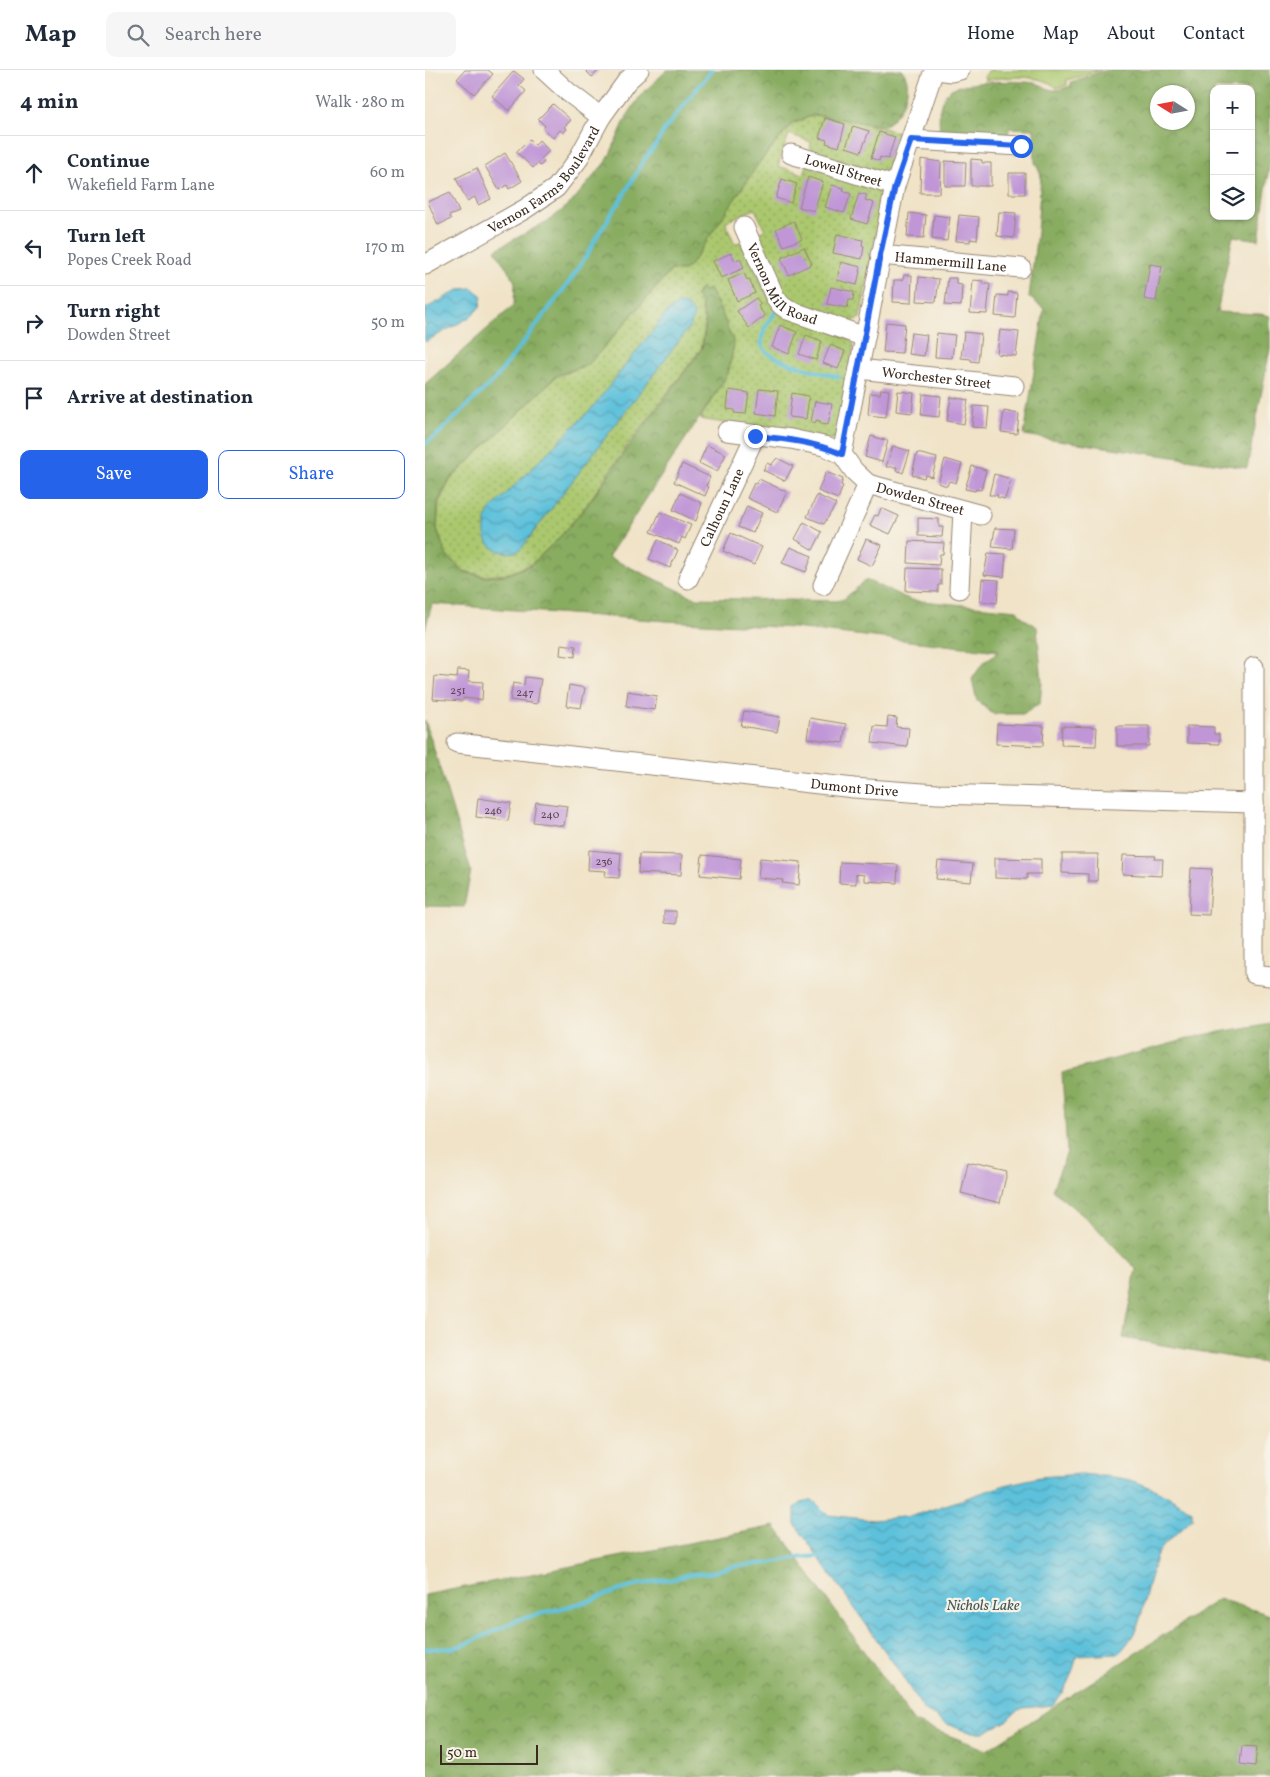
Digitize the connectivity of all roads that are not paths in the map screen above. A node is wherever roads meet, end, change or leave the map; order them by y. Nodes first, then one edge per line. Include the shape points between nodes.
1 (544, 70) edge
2 (639, 70) edge
3 (936, 70) edge
4 (960, 70) edge
5 (601, 117) junction
6 (911, 140) junction
7 (1021, 146) dead end
8 (791, 154) dead end
9 (895, 186) junction
10 (744, 227) dead end
11 (880, 255) junction
12 (425, 265) edge
13 (1021, 268) dead end
14 (865, 337) junction
15 (859, 369) junction
16 (1014, 386) dead end
17 (727, 431) dead end
18 (755, 436) junction
19 (842, 454) junction
20 (868, 484) junction
21 (689, 579) dead end
22 (823, 585) dead end
23 (959, 589) dead end
24 (1254, 666) dead end
25 (457, 743) dead end
26 (1255, 804) junction
27 (1262, 975) edge

1 - 5 street
2 - 5 street, Vernon Farms Boulevard
3 - 4 street
3 - 6 street
5 - 12 street, Vernon Farms Boulevard via 577,161 556,188
6 - 7 street
6 - 9 street
8 - 9 street, Lowell Street
9 - 11 street
10 - 14 street, Vernon Mill Road via 781,305
11 - 13 street, Hammermill Lane
11 - 14 street
14 - 15 street
15 - 16 street, Worchester Street
15 - 19 street
17 - 18 street
18 - 19 street via 791,439 824,446
18 - 21 street, Calhoun Lane
19 - 20 street, Dowden Street
20 - 22 street
20 - 23 street, Dowden Street via 972,513
24 - 26 street
25 - 26 street, Dumont Drive via 854,788 937,794
26 - 27 street

